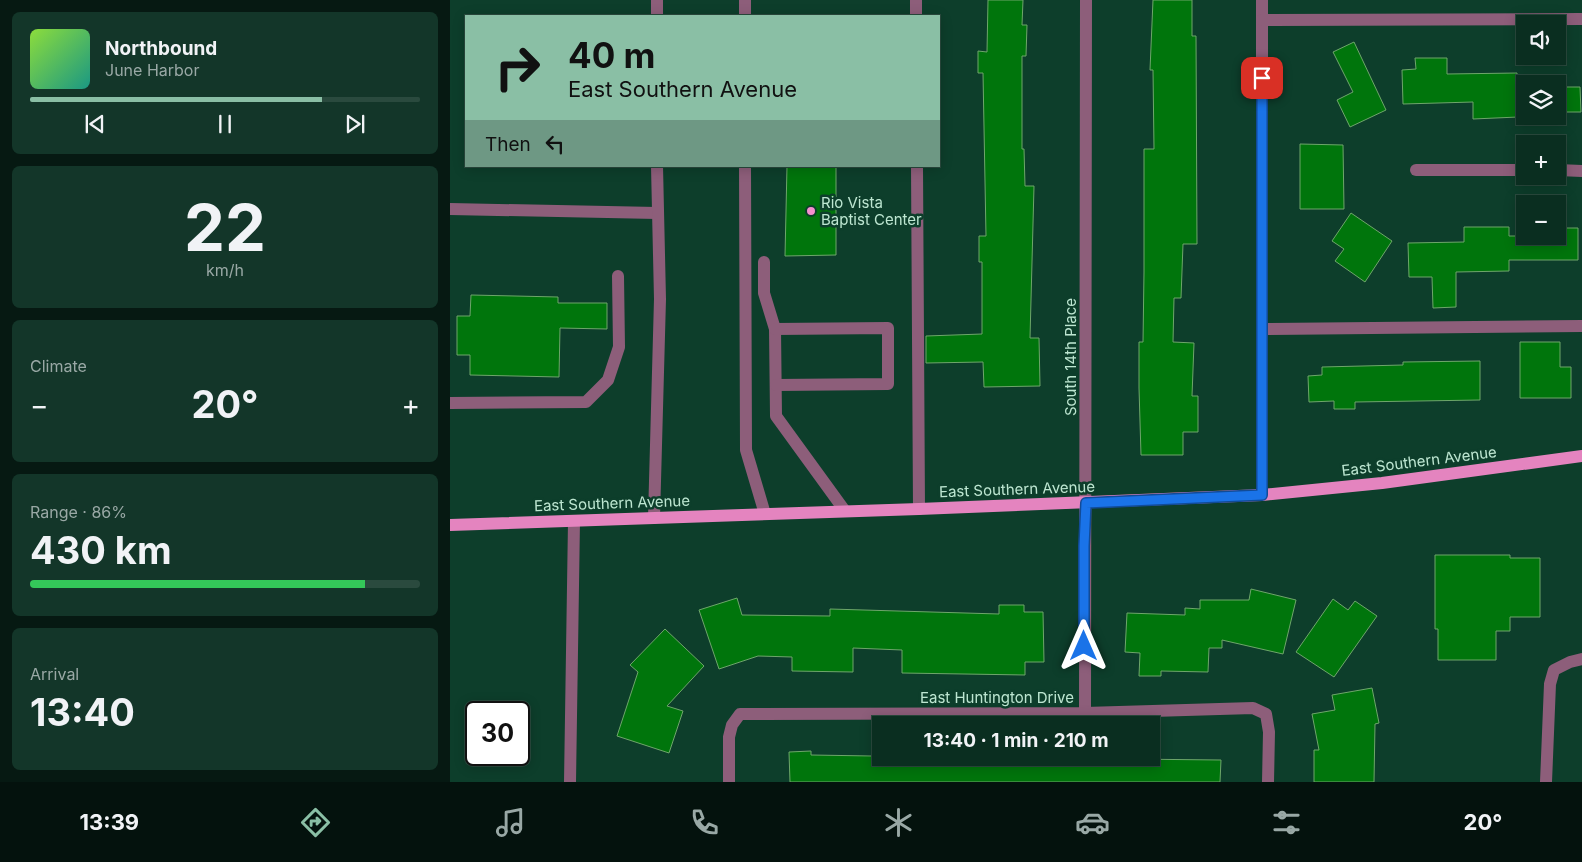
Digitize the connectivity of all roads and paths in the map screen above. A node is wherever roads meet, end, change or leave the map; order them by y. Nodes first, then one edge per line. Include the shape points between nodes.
1 (657, 0) edge
2 (745, 0) edge
3 (916, 0) edge
4 (1086, 0) edge
5 (1262, 0) edge
6 (657, 15) edge
7 (745, 15) edge
8 (916, 15) edge
9 (1582, 19) edge
10 (1262, 20) junction
11 (657, 167) edge
12 (745, 167) edge
13 (917, 167) edge
14 (1416, 170) dead end
15 (1516, 170) edge
16 (1566, 170) edge
17 (1582, 171) edge
18 (450, 209) edge
19 (657, 213) junction
20 (764, 262) dead end
21 (618, 276) dead end
22 (1582, 326) edge
23 (1263, 328) junction
24 (775, 329) junction
25 (776, 385) junction
26 (450, 403) edge
27 (1582, 456) edge
28 (1262, 495) junction
29 (1086, 503) junction
30 (919, 509) junction
31 (845, 511) junction
32 (765, 514) junction
33 (654, 518) junction
34 (574, 521) junction
35 (450, 525) edge
36 (1582, 659) edge
37 (1085, 713) junction
38 (570, 782) edge
39 (729, 782) edge
40 (1268, 782) edge
41 (1546, 782) edge

1 - 6 street
2 - 7 street
3 - 8 street
4 - 29 street, South 14th Place
5 - 10 street
9 - 10 street
10 - 23 street
11 - 19 street
12 - 32 street via 746,450
13 - 30 street
14 - 15 street
16 - 17 street
18 - 19 street
19 - 33 street via 660,299
20 - 24 street via 764,293
21 - 26 street via 619,347 608,380 586,402
22 - 23 street
23 - 28 street
24 - 25 street
24 - 25 street via 888,328 888,384
25 - 31 street via 776,416
27 - 28 main road, East Southern Avenue via 1382,483
28 - 29 main road, East Southern Avenue
29 - 30 main road, East Southern Avenue
29 - 37 street, South 14th Place
30 - 31 main road, East Southern Avenue
31 - 32 main road, East Southern Avenue
32 - 33 main road, East Southern Avenue
33 - 34 main road, East Southern Avenue
34 - 35 main road, East Southern Avenue
34 - 38 street
36 - 41 street via 1554,670 1550,684
37 - 39 street, East Huntington Drive via 740,714 729,737
37 - 40 street, East Huntington Drive via 1253,708 1266,714

